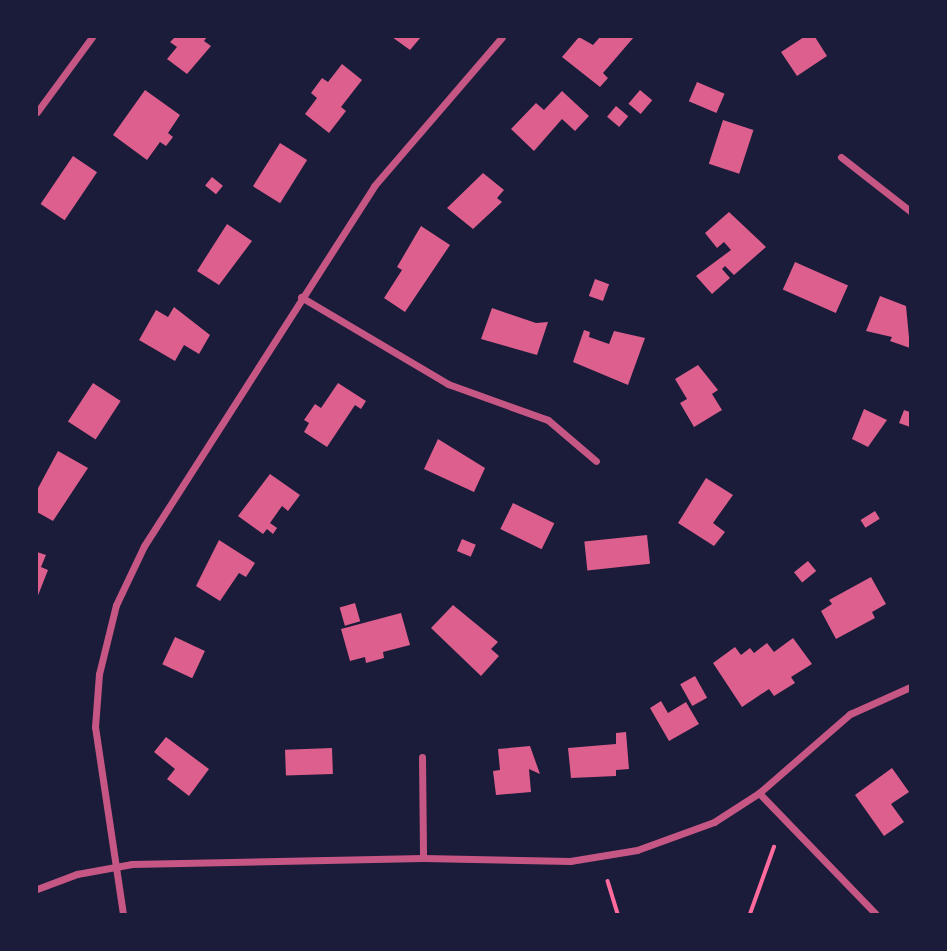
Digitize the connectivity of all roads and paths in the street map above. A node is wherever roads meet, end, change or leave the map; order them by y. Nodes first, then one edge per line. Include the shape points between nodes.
1 (92, 37) edge
2 (502, 37) edge
3 (37, 111) edge
4 (841, 158) dead end
5 (910, 211) edge
6 (300, 297) junction
7 (596, 461) dead end
8 (910, 687) edge
9 (422, 757) dead end
10 (759, 793) junction
11 (774, 847) dead end
12 (423, 858) junction
13 (116, 867) junction
14 (608, 881) dead end
15 (37, 889) edge
16 (123, 914) edge
17 (618, 914) edge
18 (750, 914) edge
19 (876, 914) edge

1 - 3 street
2 - 6 street via 374,186
4 - 5 street
6 - 7 street via 448,384 548,420
6 - 13 street via 144,546 116,605 99,674 95,727
8 - 10 street via 850,714
9 - 12 street
10 - 12 street via 714,822 670,841 601,857 570,861
10 - 19 street
11 - 18 path
12 - 13 street
13 - 15 street via 77,874
13 - 16 street
14 - 17 path

